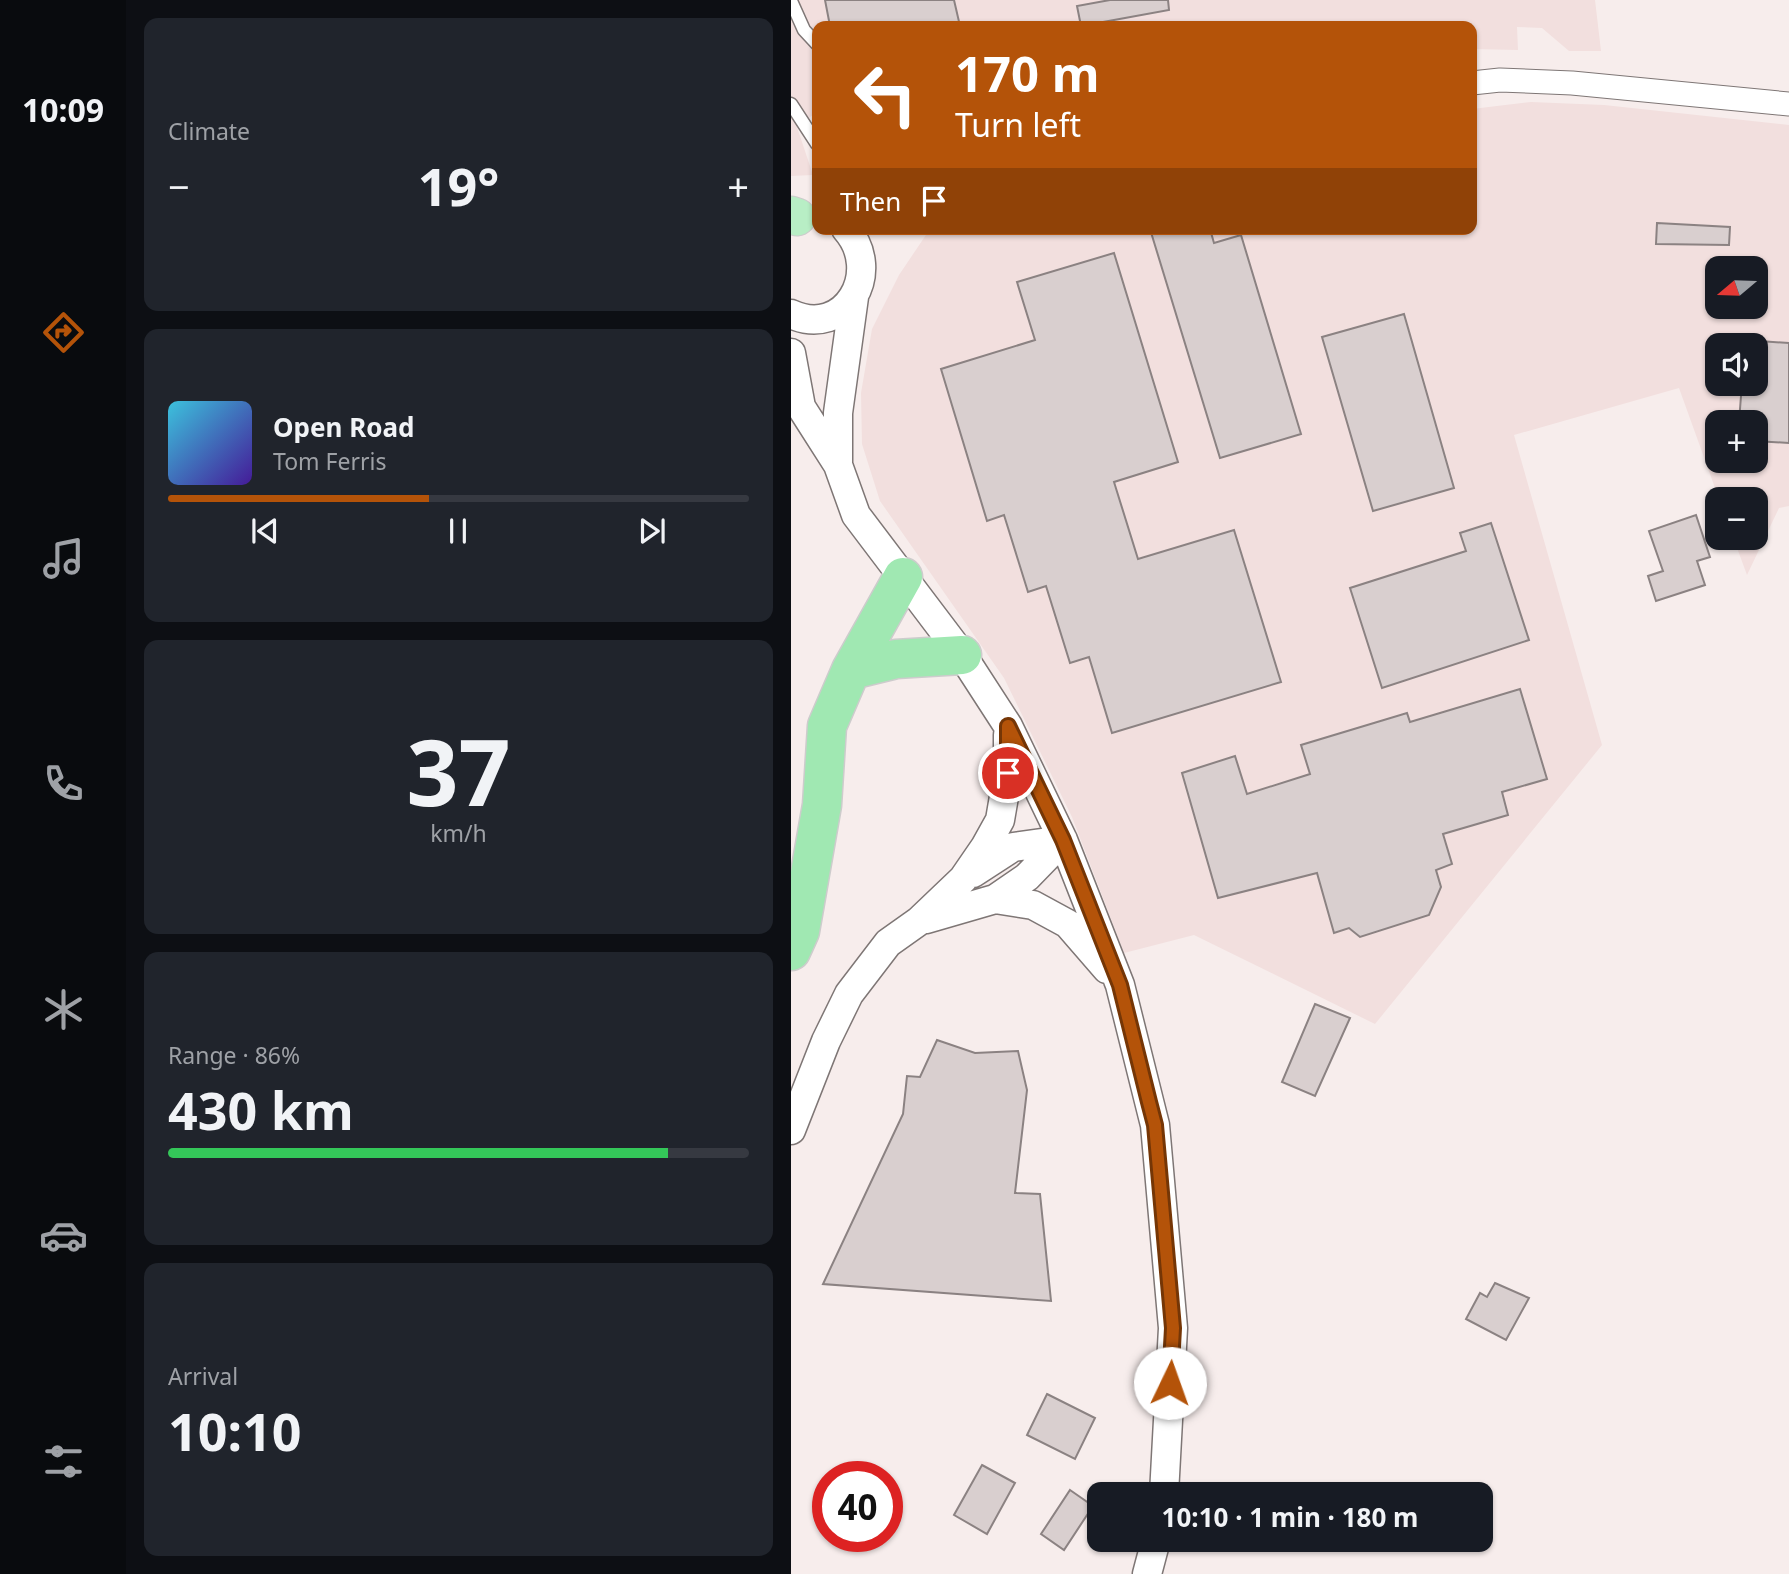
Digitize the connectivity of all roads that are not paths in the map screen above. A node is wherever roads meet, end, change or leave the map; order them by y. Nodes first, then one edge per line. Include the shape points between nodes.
1 (791, 1) edge
2 (812, 39) edge
3 (1477, 82) edge
4 (791, 104) edge
5 (1789, 104) edge
6 (812, 136) edge
7 (851, 235) edge
8 (854, 297) junction
9 (791, 314) edge
10 (791, 353) edge
11 (796, 398) edge
12 (838, 465) junction
13 (903, 577) junction
14 (962, 655) junction
15 (851, 670) junction
16 (1008, 726) junction
17 (1063, 840) junction
18 (963, 879) junction
19 (995, 899) junction
20 (919, 921) junction
21 (791, 951) edge
22 (1120, 985) junction
23 (791, 1130) edge
24 (1165, 1482) edge
25 (1153, 1552) edge
26 (1147, 1574) edge

1 - 2 lane
3 - 5 street via 1572,83
4 - 6 lane
7 - 8 street via 863,263
8 - 9 street via 829,316 813,320
8 - 12 street via 838,413
10 - 11 street
11 - 12 street
12 - 13 street via 856,515
13 - 14 street
13 - 15 highway
14 - 15 highway via 896,659
14 - 16 street
15 - 21 highway via 827,726 822,805 800,931
16 - 17 street
16 - 18 street via 1008,773 1000,820
17 - 18 street via 1013,846
17 - 19 street via 1027,877
17 - 22 street
18 - 20 street
19 - 20 street
19 - 22 street via 1033,905 1068,924
20 - 23 street via 888,943 849,994
22 - 24 street via 1155,1125 1173,1328
25 - 26 street

